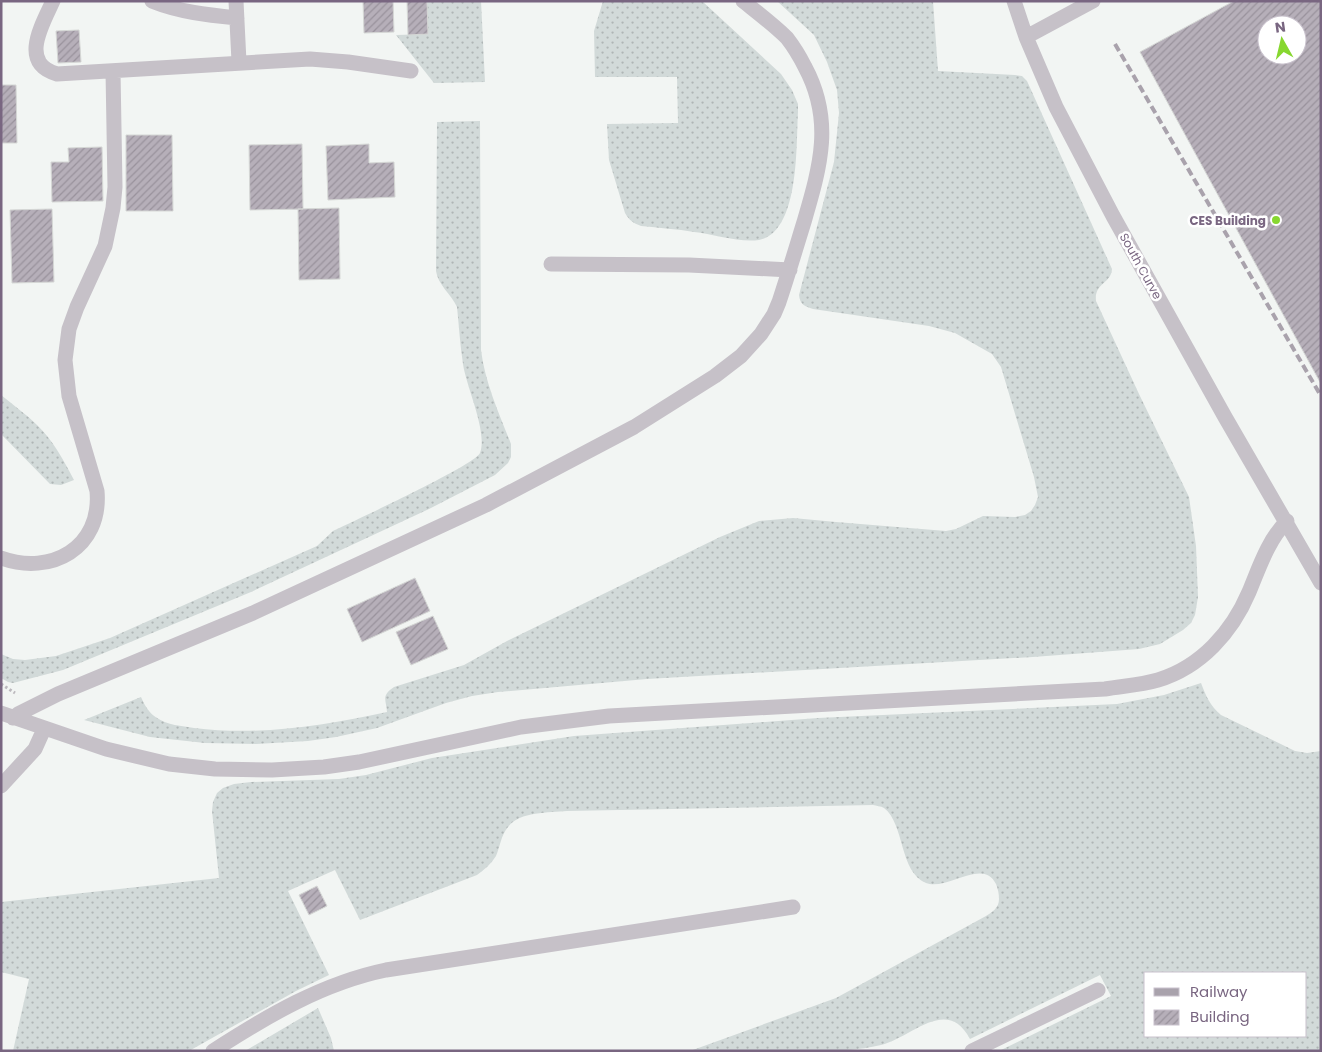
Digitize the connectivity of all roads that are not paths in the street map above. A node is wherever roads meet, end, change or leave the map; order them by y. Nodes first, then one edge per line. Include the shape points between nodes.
1 (53, 1) edge
2 (152, 1) edge
3 (236, 1) edge
4 (744, 1) edge
5 (1014, 1) edge
6 (1093, 1) edge
7 (237, 18) junction
8 (1026, 37) junction
9 (239, 62) junction
10 (113, 71) junction
11 (411, 71) dead end
12 (551, 264) dead end
13 (790, 270) junction
14 (1287, 521) junction
15 (1, 558) edge
16 (1321, 583) edge
17 (7, 716) edge
18 (44, 729) junction
19 (1, 786) edge
20 (793, 907) dead end
21 (1098, 990) dead end
22 (213, 1051) edge
23 (972, 1051) edge

1 - 10 lane via 36,44 42,66 58,74
2 - 7 lane via 189,12
3 - 7 lane
4 - 13 lane via 786,38 800,56 820,104 821,148
5 - 8 lane, South Curve
6 - 8 lane
7 - 9 lane
8 - 14 lane, South Curve via 1056,107 1114,216 1225,417
9 - 10 lane
9 - 11 lane via 310,59
10 - 15 lane via 113,208 105,246 69,329 65,360 69,396 97,491 95,520 88,535 72,552 55,561 14,563
12 - 13 lane
13 - 17 lane via 774,314 751,346 714,376 634,427 486,505 253,613
14 - 16 lane, South Curve
14 - 18 lane via 1278,530 1226,633 1214,647 1181,669 1140,684 1105,689 609,716 521,728 358,762 272,770 169,764 106,749
17 - 18 lane
18 - 19 lane via 35,749
20 - 22 lane via 362,975 330,986 260,1021
21 - 23 lane

